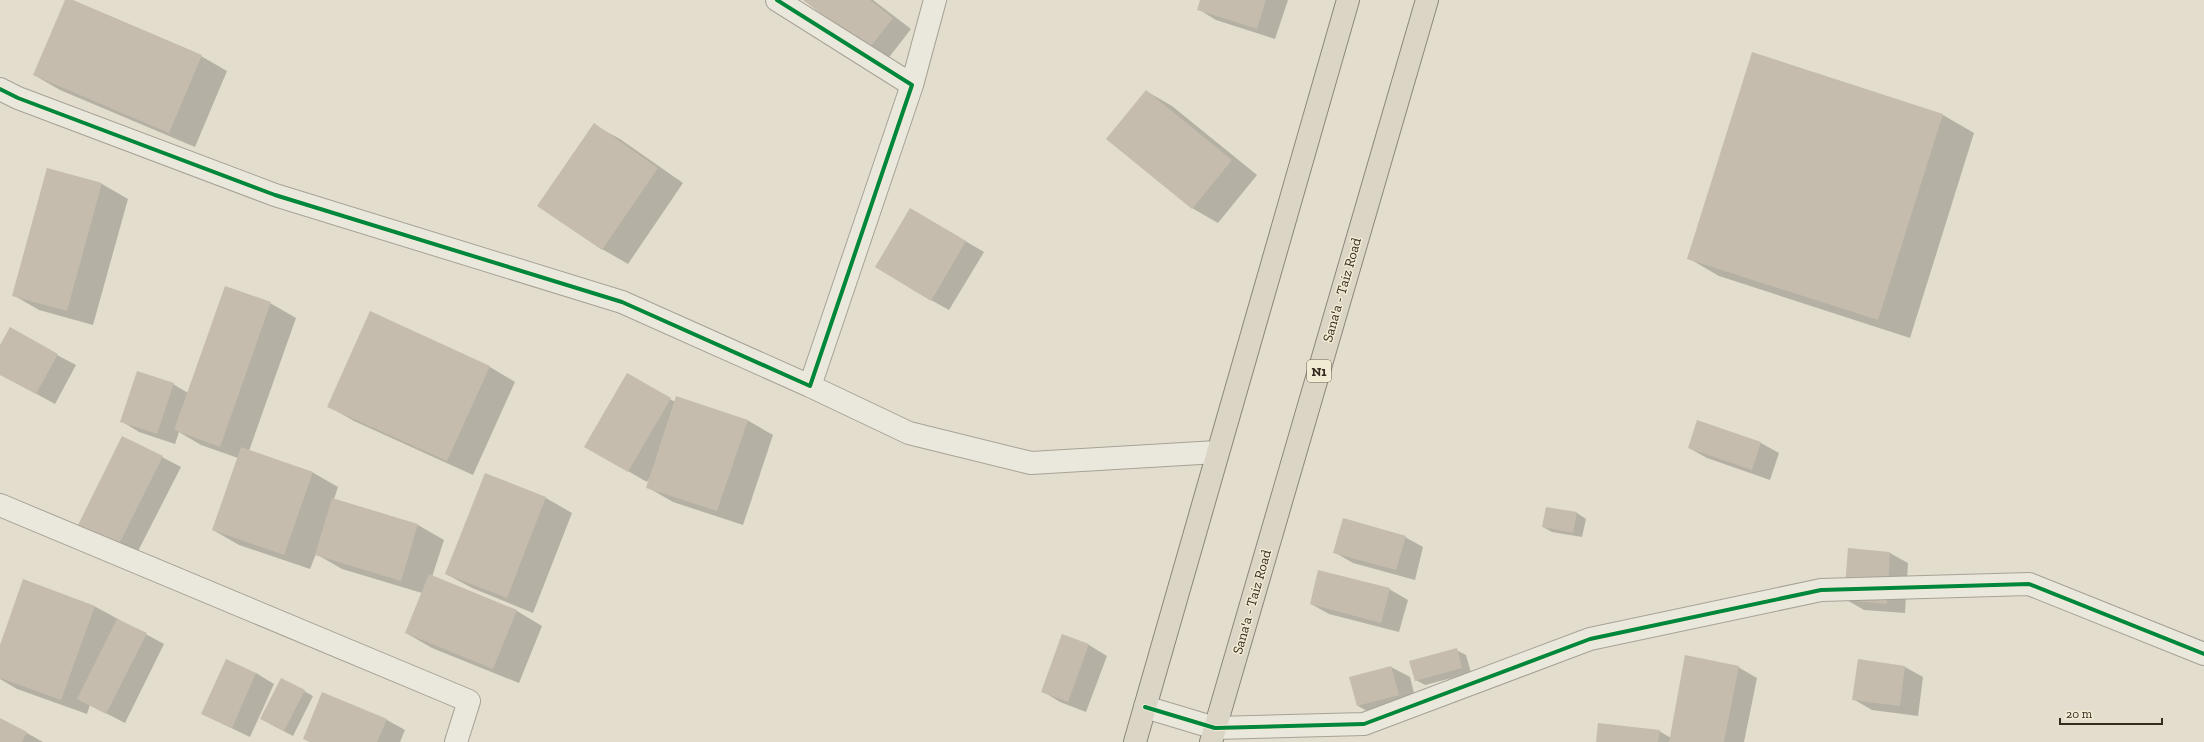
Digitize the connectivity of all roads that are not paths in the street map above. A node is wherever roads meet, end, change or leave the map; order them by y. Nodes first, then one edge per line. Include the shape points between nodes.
1 (777, 0) edge
2 (935, 0) edge
3 (1348, 0) edge
4 (1426, 0) edge
5 (912, 85) junction
6 (0, 89) edge
7 (810, 386) junction
8 (1217, 452) junction
9 (0, 505) edge
10 (2204, 654) edge
11 (1145, 706) junction
12 (1213, 735) edge
13 (456, 742) edge
14 (1135, 742) edge

1 - 5 street
2 - 5 street
3 - 8 highway
4 - 12 highway, Sana'a - Taiz Road / N1
5 - 7 street
6 - 7 street via 275,195 622,302
7 - 8 street via 909,433 1031,463
8 - 11 highway
9 - 13 street via 469,701
10 - 12 street via 2029,584 1821,590 1590,639 1364,724
11 - 12 street
11 - 14 highway

